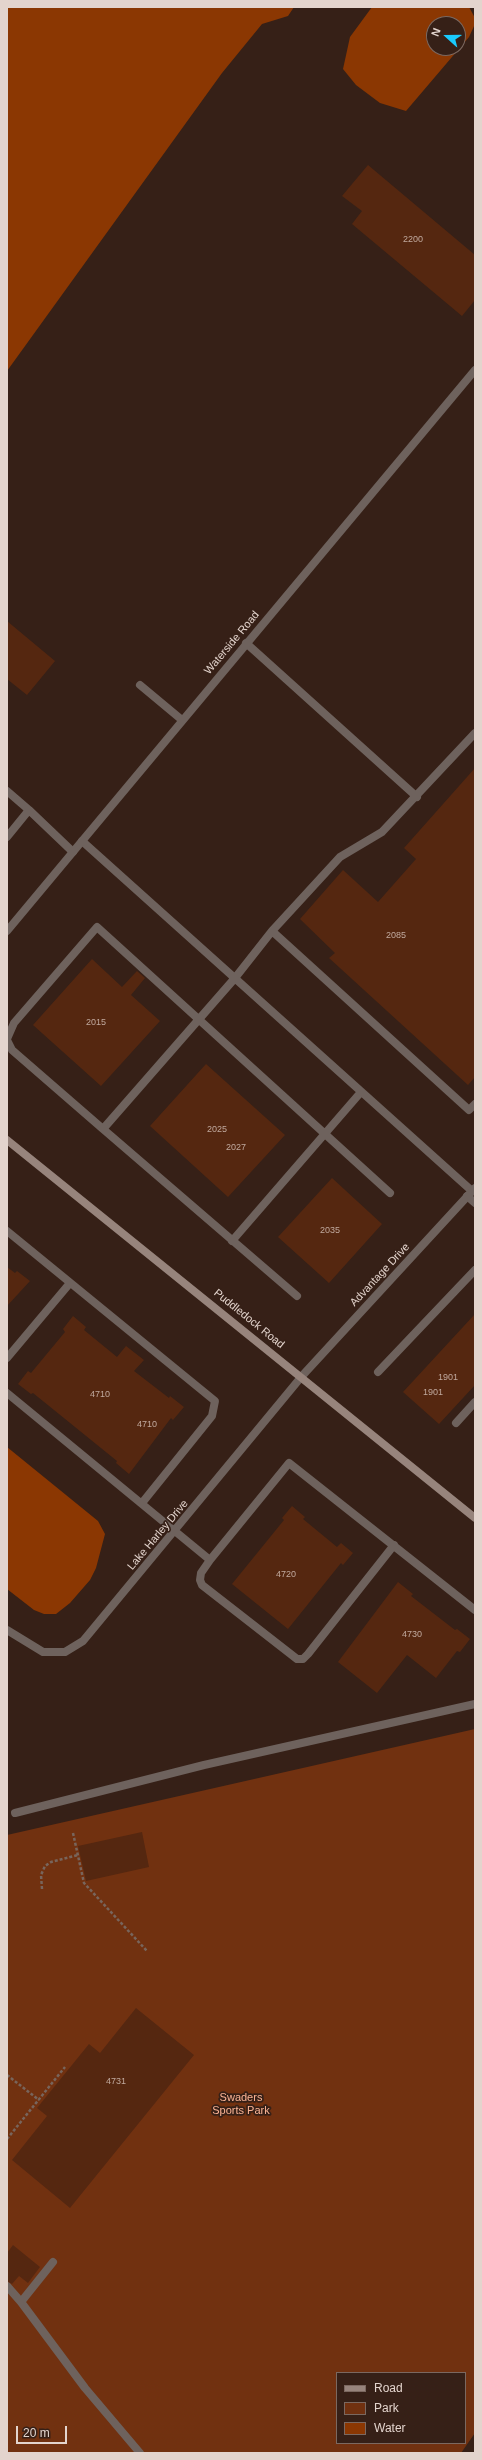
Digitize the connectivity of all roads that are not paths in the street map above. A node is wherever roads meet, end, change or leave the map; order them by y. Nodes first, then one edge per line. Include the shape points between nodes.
1 (475, 370) edge
2 (246, 644) junction
3 (140, 684) dead end
4 (182, 720) junction
5 (475, 733) edge
6 (7, 791) edge
7 (417, 797) junction
8 (29, 810) junction
9 (7, 837) edge
10 (82, 841) junction
11 (73, 852) junction
12 (7, 931) edge
13 (272, 931) junction
14 (235, 978) junction
15 (198, 1020) junction
16 (7, 1039) edge
17 (361, 1092) junction
18 (475, 1104) edge
19 (103, 1129) junction
20 (325, 1134) junction
21 (7, 1140) edge
22 (472, 1191) edge
23 (390, 1193) dead end
24 (475, 1204) edge
25 (7, 1231) edge
26 (232, 1241) junction
27 (475, 1270) edge
28 (70, 1283) junction
29 (297, 1296) dead end
30 (7, 1358) edge
31 (378, 1372) dead end
32 (302, 1376) junction
33 (7, 1393) edge
34 (475, 1402) edge
35 (456, 1423) dead end
36 (142, 1504) junction
37 (475, 1518) edge
38 (176, 1532) junction
39 (394, 1545) junction
40 (210, 1560) junction
41 (475, 1610) edge
42 (7, 1630) edge
43 (475, 1704) edge
44 (15, 1814) dead end
45 (53, 2262) dead end
46 (7, 2286) edge
47 (22, 2302) junction
48 (140, 2453) edge

1 - 2 street, Waterside Road
2 - 4 street, Waterside Road
2 - 7 street
3 - 4 street
4 - 10 street, Waterside Road
5 - 7 street
6 - 8 street
7 - 13 street via 382,832 340,857
8 - 9 street
8 - 11 street
10 - 11 street, Waterside Road
10 - 14 street
11 - 12 street, Waterside Road
13 - 14 street
13 - 18 street via 469,1110
14 - 15 street
14 - 17 street
15 - 16 street via 96,926 14,1023
15 - 19 street
15 - 20 street
16 - 19 street via 12,1050
17 - 20 street
17 - 22 street
19 - 26 street
20 - 23 street
20 - 26 street
21 - 32 main road, Puddledock Road
22 - 24 street
22 - 32 street, Advantage Drive
25 - 28 street
26 - 29 street
27 - 31 street
28 - 30 street
28 - 36 street via 215,1401 212,1416
32 - 37 main road, Puddledock Road
32 - 38 street, Lake Harley Drive
33 - 36 street
34 - 35 street
36 - 38 street
38 - 40 street
38 - 42 street, Lake Harley Drive via 83,1642 65,1652 43,1652
39 - 40 street via 289,1463 285,1464
39 - 40 street via 302,1659 297,1659 202,1586 201,1573
39 - 41 street
43 - 44 street via 204,1765
45 - 47 street
46 - 47 street
47 - 48 street via 85,2388

